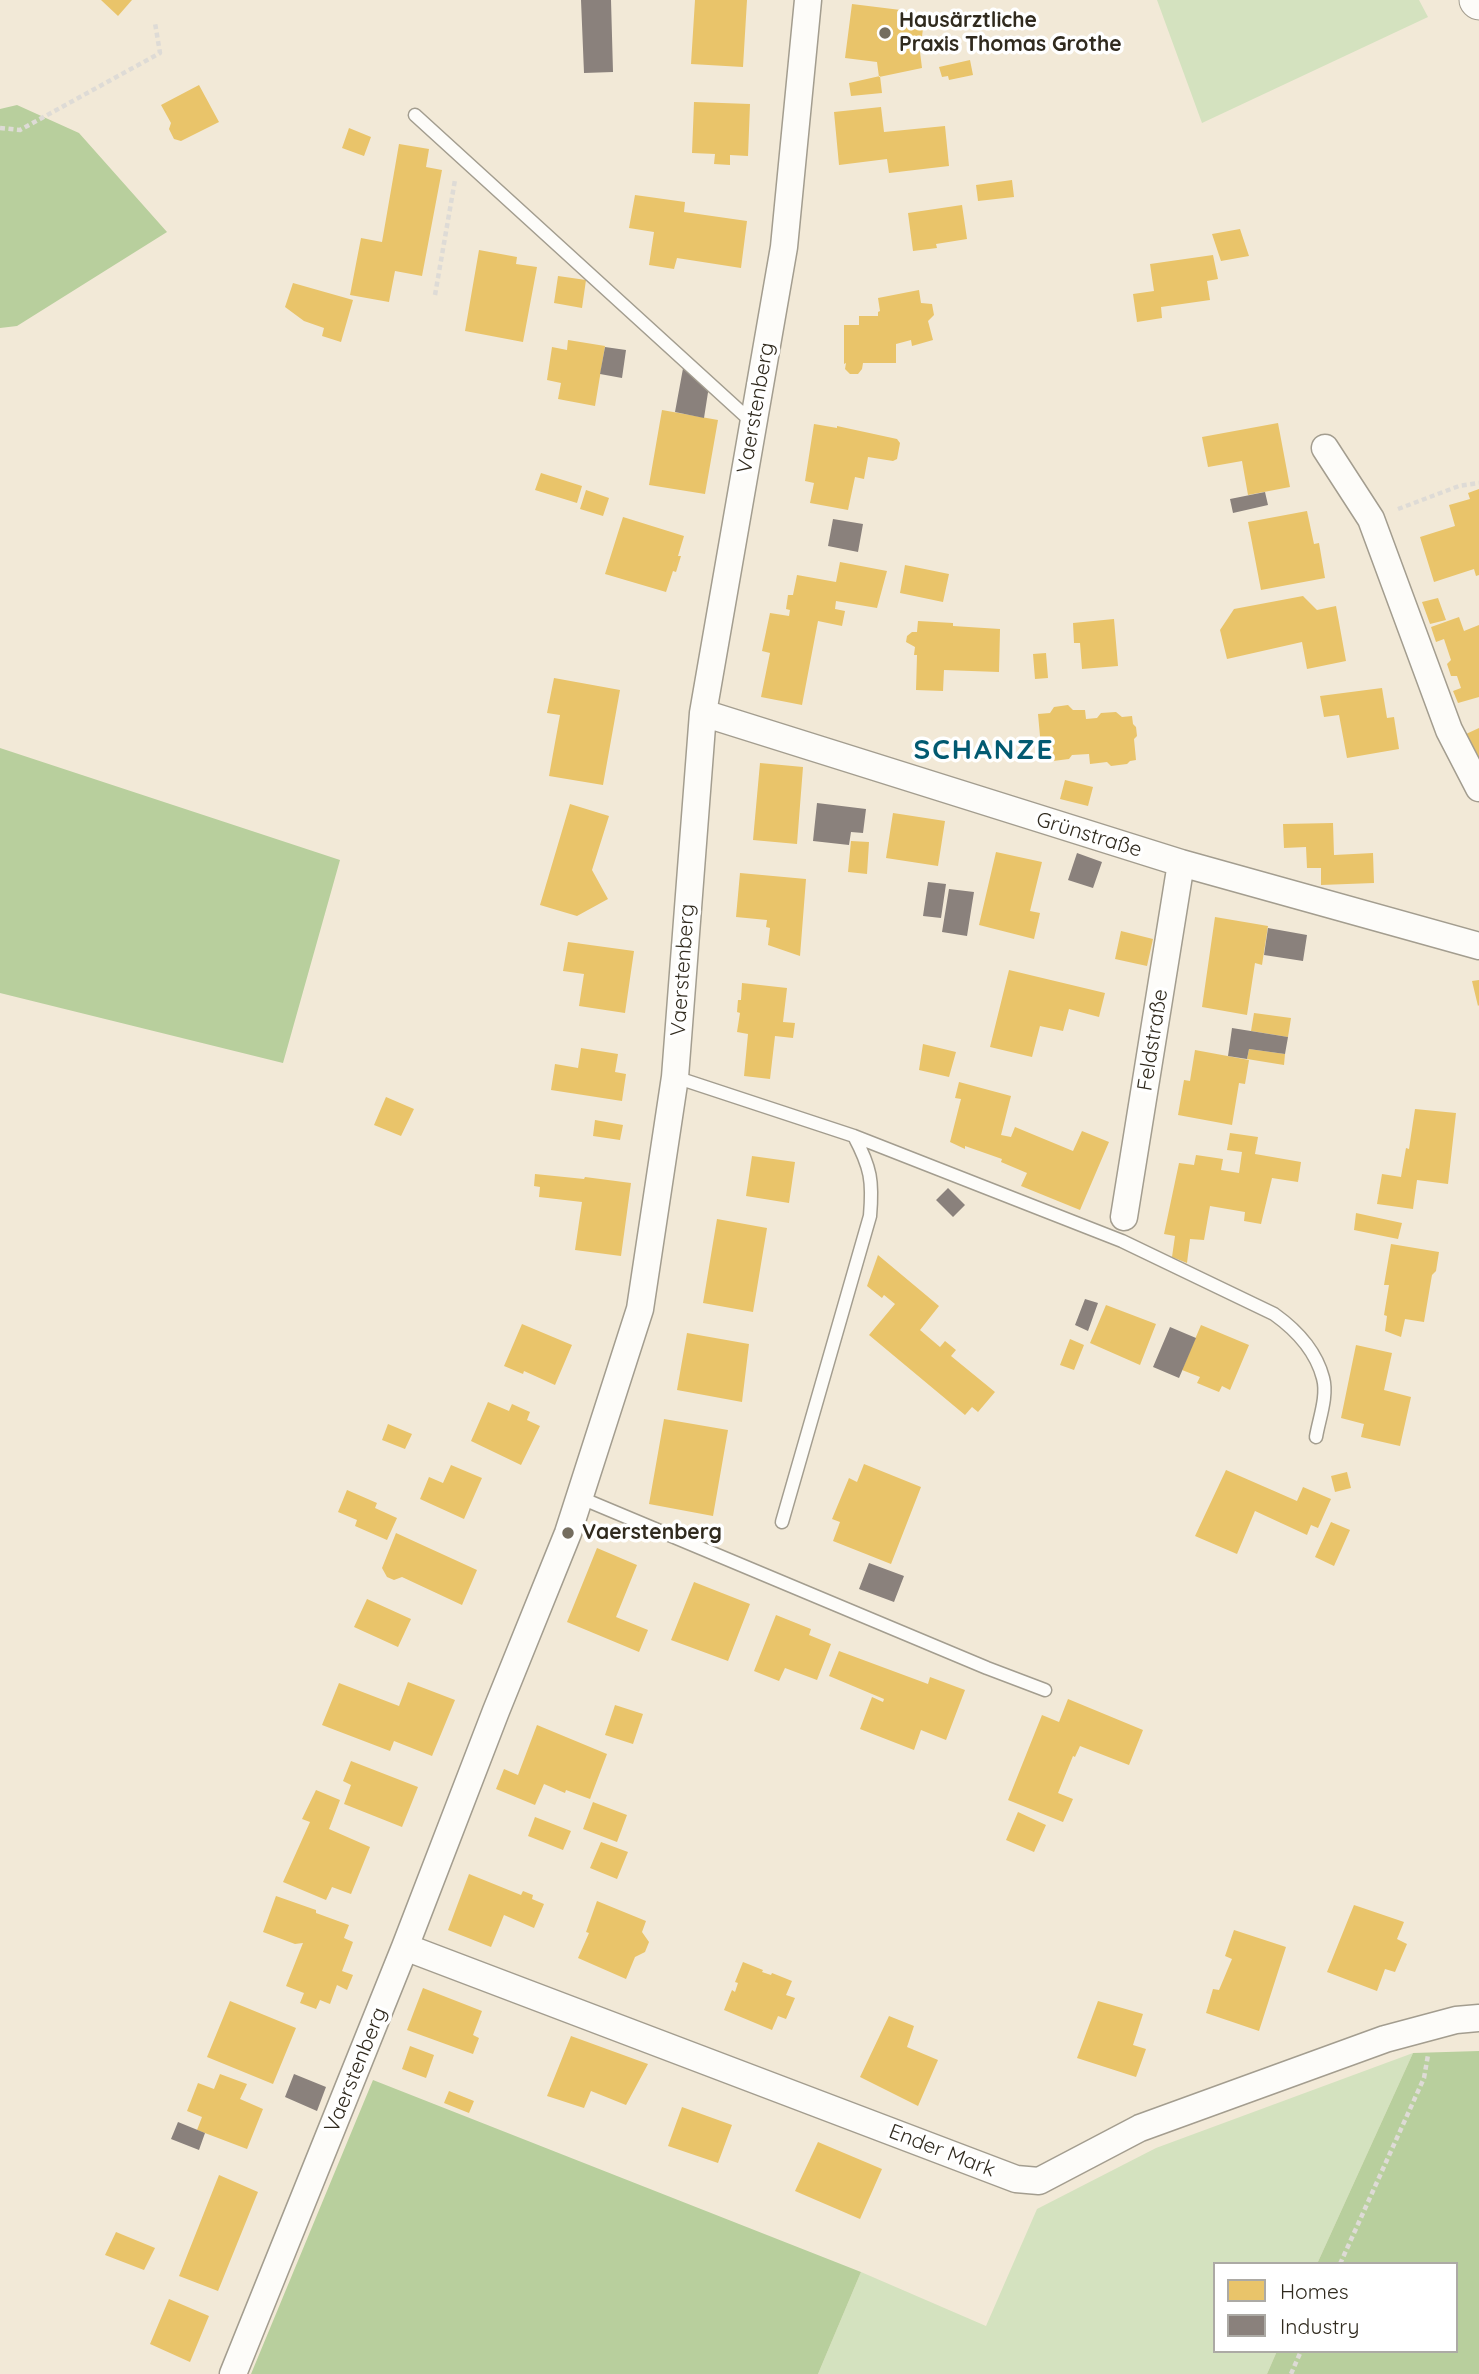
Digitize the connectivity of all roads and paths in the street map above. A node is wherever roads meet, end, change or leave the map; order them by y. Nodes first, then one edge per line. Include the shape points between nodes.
1 (808, 0) edge
2 (155, 23) dead end
3 (415, 115) dead end
4 (0, 128) edge
5 (459, 155) junction
6 (435, 295) dead end
7 (754, 423) junction
8 (1325, 447) dead end
9 (1479, 483) edge
10 (1371, 519) junction
11 (703, 713) junction
12 (1479, 788) edge
13 (1181, 863) junction
14 (1479, 946) edge
15 (675, 1077) junction
16 (854, 1136) junction
17 (1124, 1217) dead end
18 (1316, 1437) dead end
19 (581, 1498) junction
20 (782, 1522) dead end
21 (1045, 1690) dead end
22 (405, 1947) junction
23 (1479, 2018) edge
24 (1435, 2025) junction
25 (1341, 2262) edge
26 (1300, 2353) edge
27 (233, 2374) edge
28 (1291, 2374) edge

1 - 7 street, Vaerstenberg via 784,247
2 - 4 path via 160,54 20,130
3 - 5 lane
5 - 6 path
5 - 7 lane
7 - 11 street, Vaerstenberg
8 - 10 street
9 - 10 path
10 - 12 street via 1449,730
11 - 13 street, Grünstraße
11 - 15 street, Vaerstenberg
13 - 14 street, Grünstraße
13 - 17 street, Feldstraße
15 - 16 lane
15 - 19 street, Vaerstenberg via 640,1309
16 - 18 lane via 1122,1241 1274,1314 1295,1329 1323,1378
16 - 20 lane via 872,1187 870,1216
19 - 21 lane
19 - 22 street, Vaerstenberg
22 - 24 street, Ender Mark via 1016,2179 1039,2181 1140,2128
22 - 27 street, Vaerstenberg
23 - 24 street, Ender Mark
24 - 25 path via 1424,2078
26 - 28 path

